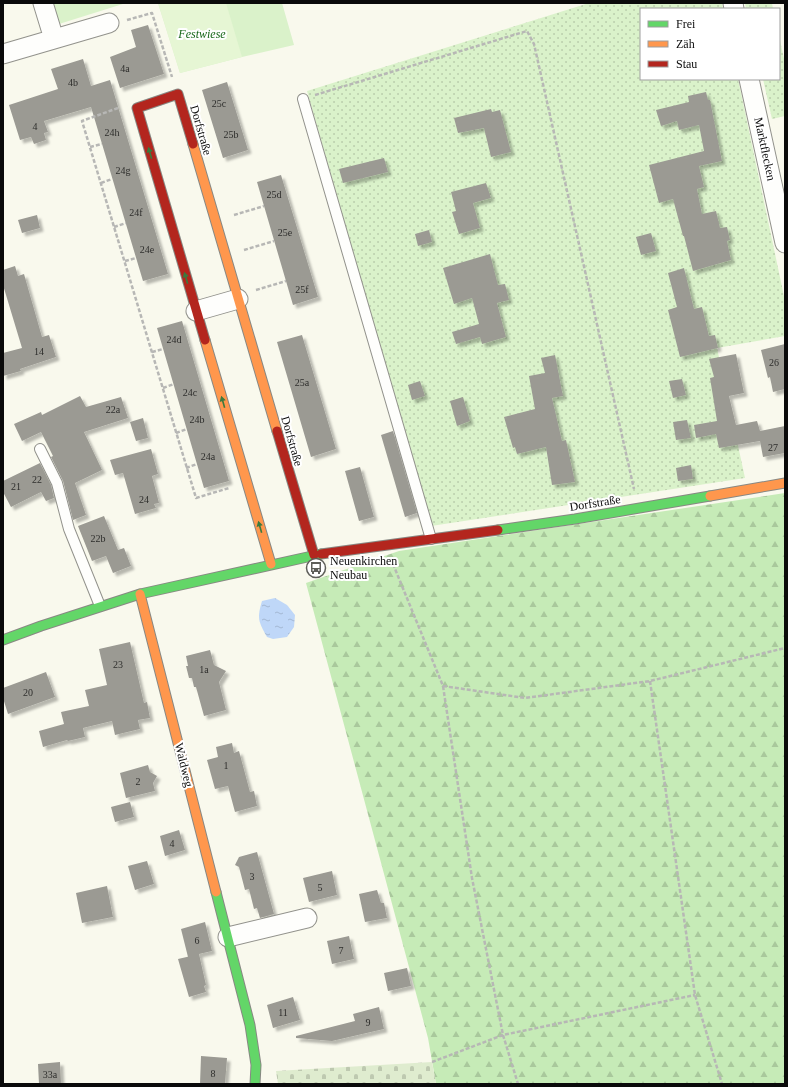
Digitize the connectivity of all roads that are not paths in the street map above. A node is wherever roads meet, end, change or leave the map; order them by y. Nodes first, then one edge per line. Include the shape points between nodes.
1 (43, 3) edge
2 (109, 23) road end
3 (54, 39) junction
4 (3, 54) edge
5 (749, 80) edge
6 (303, 99) road end
7 (785, 243) edge
8 (238, 298) junction
9 (196, 311) junction
10 (40, 449) dead end
11 (785, 483) edge
12 (431, 539) junction
13 (314, 555) junction
14 (271, 564) junction
15 (140, 594) junction
16 (100, 606) junction
17 (3, 640) edge
18 (307, 918) dead end
19 (228, 936) junction
20 (256, 1084) edge

1 - 3 street
2 - 3 street
3 - 4 street
5 - 7 street, Marktflecken
6 - 12 lane
8 - 9 street
9 -> 8 street, Dorfstraße via 137,108 178,94
8 - 13 street, Dorfstraße
14 -> 9 street
10 - 16 lane via 57,483 69,529
11 - 12 street, Dorfstraße via 575,519
12 - 13 street, Dorfstraße
13 - 14 street, Dorfstraße
14 - 15 street, Dorfstraße
15 - 16 street, Dorfstraße
15 - 19 street, Waldweg
16 - 17 street, Dorfstraße
18 - 19 street
19 - 20 street, Waldweg via 250,1024

